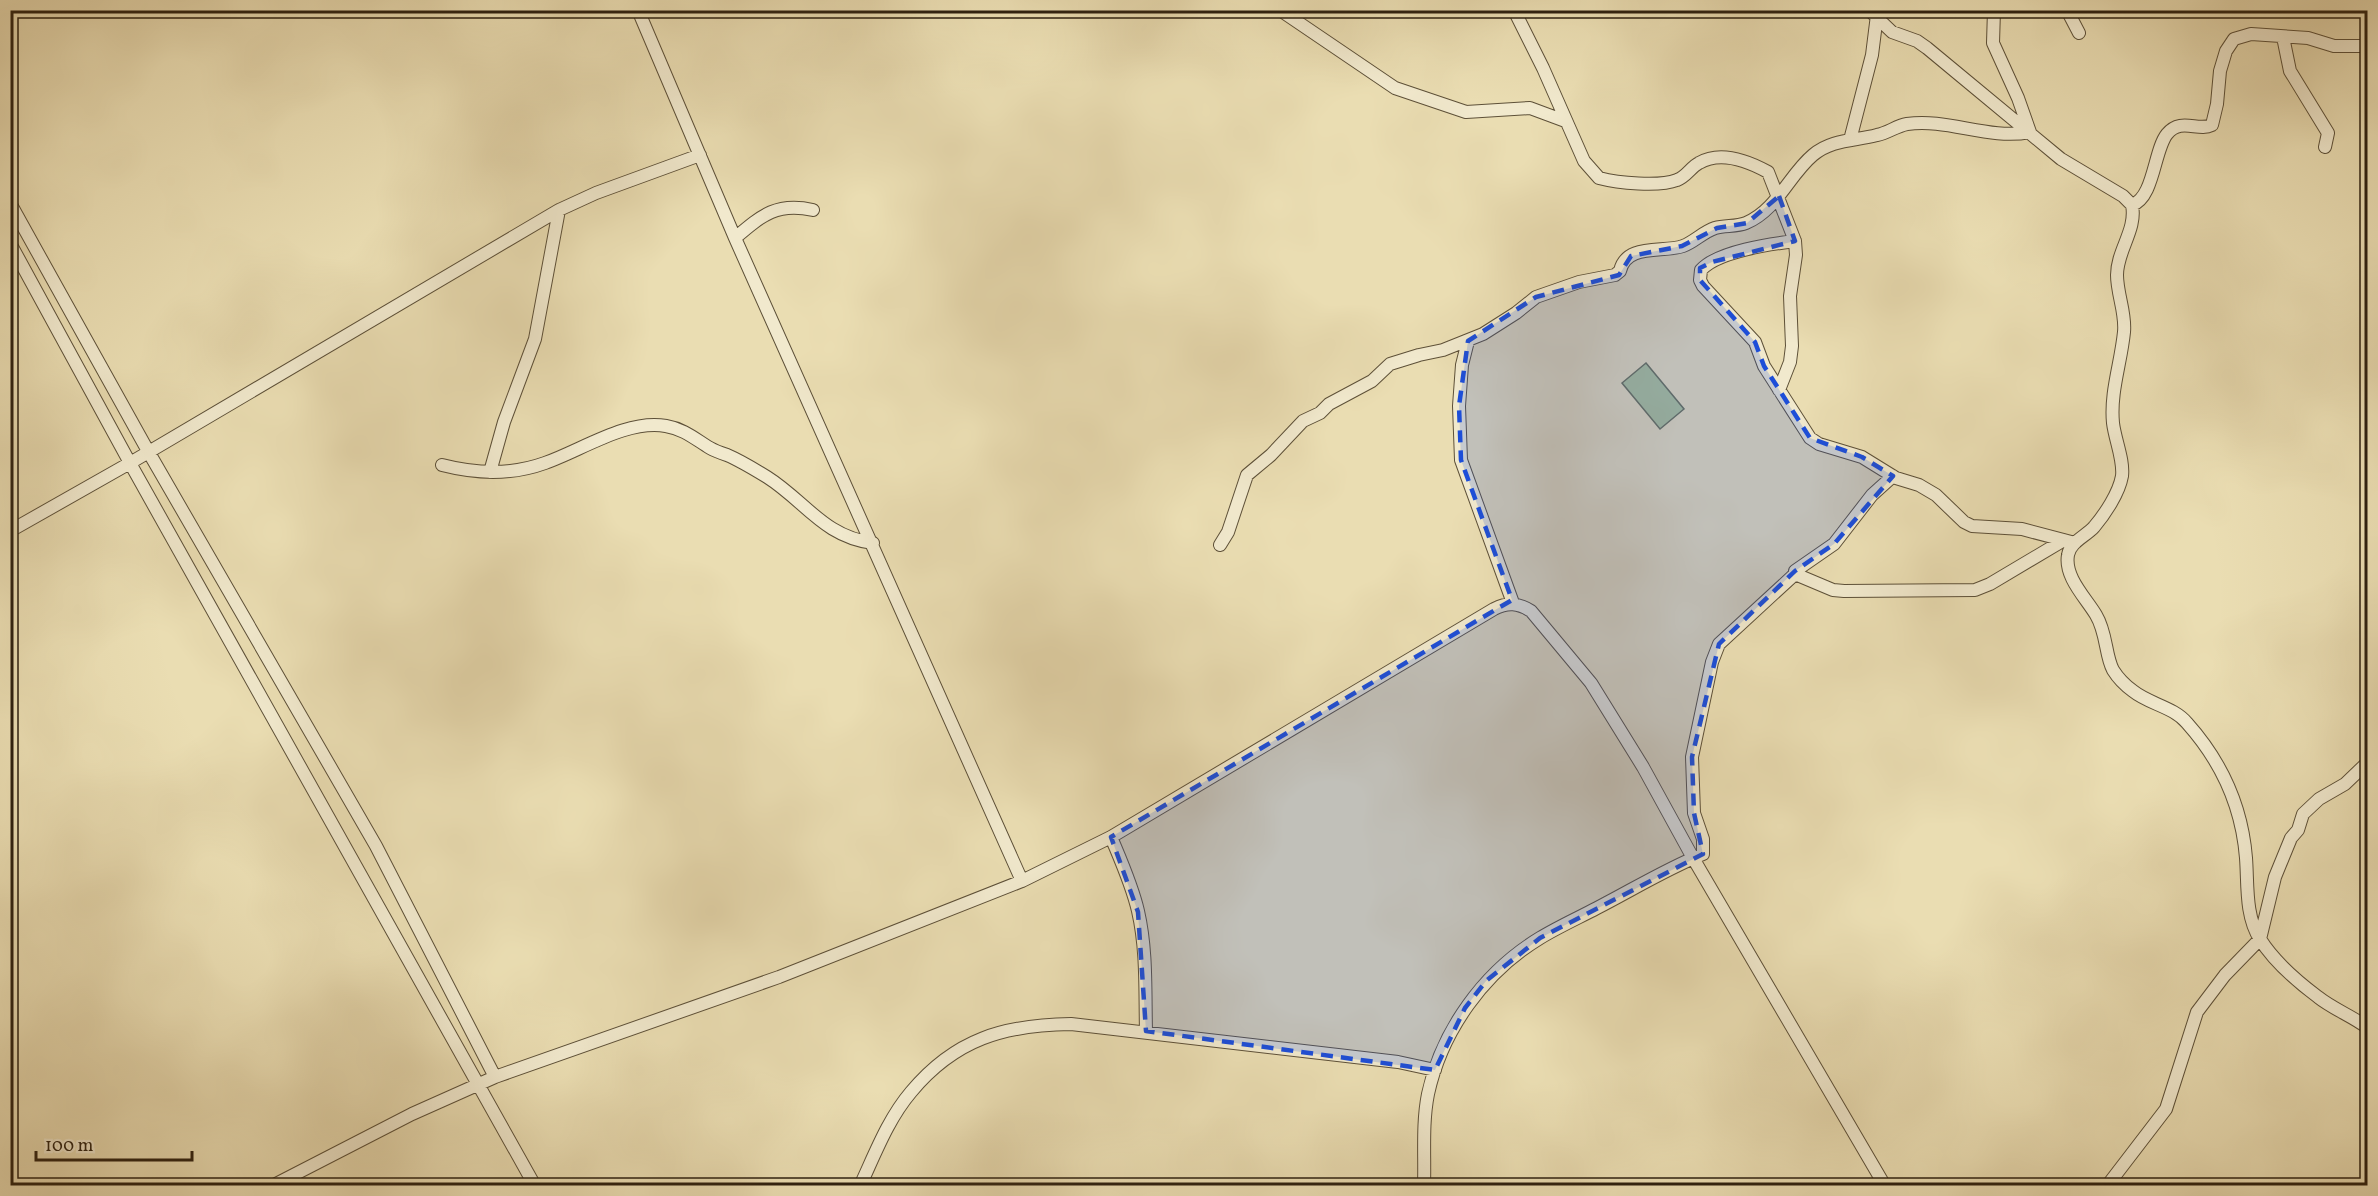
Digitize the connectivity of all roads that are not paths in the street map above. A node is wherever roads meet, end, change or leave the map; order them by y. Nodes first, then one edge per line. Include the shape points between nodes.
1 (638, 10) edge
2 (1280, 10) edge
3 (1514, 10) edge
4 (1869, 10) edge
5 (1994, 10) edge
6 (2067, 10) edge
7 (1877, 15) edge
8 (2079, 33) dead end
9 (2283, 37) junction
10 (2367, 45) edge
11 (1565, 121) junction
12 (2030, 132) junction
13 (1850, 140) junction
14 (2325, 147) dead end
15 (700, 155) junction
16 (1779, 196) junction
17 (10, 203) edge
18 (2132, 205) junction
19 (559, 210) junction
20 (813, 210) dead end
21 (735, 238) junction
22 (1795, 241) junction
23 (10, 243) edge
24 (1468, 341) junction
25 (1779, 390) junction
26 (148, 451) junction
27 (130, 463) junction
28 (442, 465) dead end
29 (490, 472) junction
30 (1893, 476) junction
31 (10, 531) edge
32 (2069, 541) junction
33 (873, 543) junction
34 (1220, 545) dead end
35 (1795, 574) junction
36 (1513, 603) junction
37 (2367, 762) edge
38 (1111, 837) junction
39 (1693, 858) junction
40 (1022, 881) junction
41 (2260, 939) junction
42 (2367, 1028) edge
43 (1146, 1031) junction
44 (1435, 1070) junction
45 (495, 1077) junction
46 (480, 1084) junction
47 (272, 1185) edge
48 (535, 1185) edge
49 (860, 1185) edge
50 (1425, 1185) edge
51 (1885, 1185) edge
52 (2107, 1185) edge

1 - 15 street
2 - 11 street via 1395,88 1466,112 1530,108
3 - 11 street via 1544,68
4 - 7 street
5 - 12 street via 1993,43
6 - 8 street
7 - 12 street via 1892,32 1928,48
7 - 13 street via 1872,55
9 - 10 street via 2308,38 2334,46
9 - 14 street via 2290,71 2328,133
9 - 18 street via 2251,34 2234,39 2220,71 2212,125 2188,124 2167,135 2152,177 2140,200
11 - 16 street via 1584,161 1599,178 1674,181 1710,157 1722,156 1768,172
12 - 13 street via 1997,133 1923,123
12 - 18 street via 2061,159
13 - 16 street via 1831,144 1811,156
15 - 19 street
15 - 21 street
16 - 22 street
16 - 24 street via 1747,223 1717,228 1682,246 1631,256 1615,275 1536,297 1494,328
17 - 26 street
18 - 32 street via 2132,224 2117,272 2124,331 2112,407 2122,476 2108,508 2093,528
19 - 26 street
19 - 29 street via 535,339
20 - 21 street via 780,208 765,214
21 - 33 street
22 - 25 street via 1790,296 1792,346
22 - 25 street via 1731,254 1704,266 1700,274 1703,286 1755,342
23 - 27 street
24 - 34 street via 1390,364 1372,381 1304,421 1247,475
24 - 36 street via 1459,406 1461,460
25 - 30 street via 1810,438 1862,458
26 - 27 street
26 - 45 street via 376,846
27 - 31 street
27 - 46 street
28 - 29 street
29 - 33 street via 545,463 633,427 668,426 687,432 769,478 836,532
30 - 32 street via 1936,495 1972,526 2022,529
30 - 35 street via 1872,495 1834,544
32 - 35 street via 1975,590 1844,591
32 - 41 street via 2069,569 2104,629 2112,668 2132,691 2187,722 2234,796 2245,845 2251,915
33 - 40 street
35 - 39 street via 1719,644 1712,662 1692,757 1694,813 1703,839 1703,854
36 - 38 street via 1494,609
36 - 39 street via 1531,611 1591,683
37 - 41 street via 2345,784 2303,814 2275,877
38 - 40 street
38 - 43 street via 1138,912
39 - 44 street via 1540,938 1512,958 1486,981 1465,1008
39 - 51 street
40 - 45 street via 779,977
41 - 42 street via 2319,998
41 - 52 street via 2224,975 2197,1012 2166,1109
43 - 44 street
43 - 49 street via 1036,1024 994,1033 962,1047 910,1093
44 - 50 street via 1425,1119
45 - 46 street
46 - 47 street
46 - 48 street

